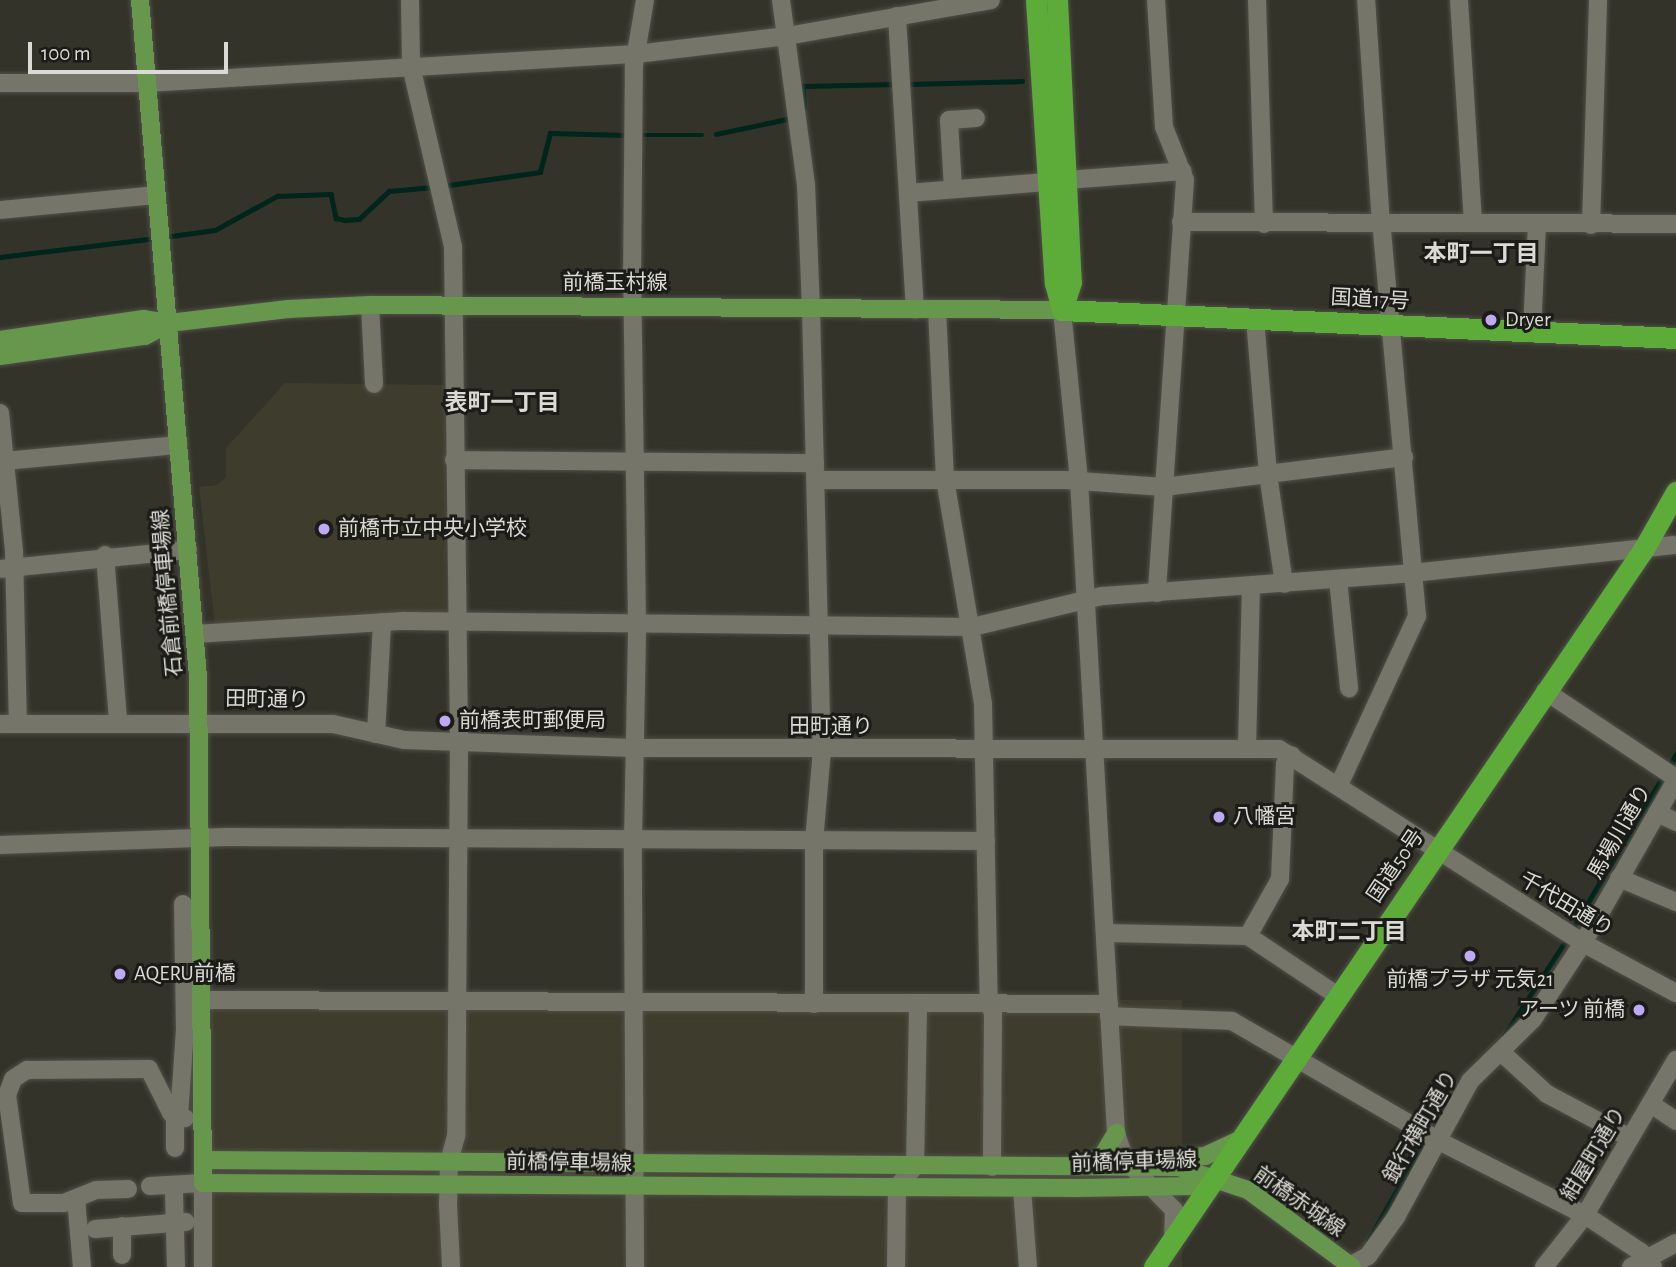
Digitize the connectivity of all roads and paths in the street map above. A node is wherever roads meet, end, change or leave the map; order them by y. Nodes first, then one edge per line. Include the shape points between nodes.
1 (139, 0) edge
2 (410, 0) edge
3 (645, 0) edge
4 (781, 0) edge
5 (991, 0) edge
6 (1036, 0) edge
7 (1057, 0) edge
8 (1156, 0) edge
9 (1257, 0) edge
10 (1366, 0) edge
11 (1459, 0) edge
12 (1598, 0) edge
13 (897, 16) junction
14 (787, 36) junction
15 (636, 54) junction
16 (411, 66) junction
17 (0, 83) edge
18 (146, 83) junction
19 (976, 118) dead end
20 (1183, 172) junction
21 (1057, 181) junction
22 (953, 189) junction
23 (908, 193) junction
24 (156, 195) junction
25 (0, 210) edge
26 (1181, 222) junction
27 (1473, 222) junction
28 (1264, 224) junction
29 (1381, 224) junction
30 (1676, 224) edge
31 (1537, 225) junction
32 (1591, 225) junction
33 (370, 305) junction
34 (453, 305) junction
35 (632, 306) junction
36 (811, 308) junction
37 (915, 309) junction
38 (937, 309) junction
39 (1062, 310) junction
40 (1175, 313) junction
41 (1255, 319) junction
42 (169, 323) junction
43 (1390, 326) junction
44 (1532, 330) junction
45 (1676, 338) edge
46 (0, 340) edge
47 (0, 356) edge
48 (374, 384) dead end
49 (0, 413) edge
50 (178, 445) junction
51 (1404, 457) junction
52 (454, 460) junction
53 (5, 461) junction
54 (635, 462) junction
55 (815, 471) junction
56 (1268, 474) junction
57 (945, 479) junction
58 (1079, 480) junction
59 (1164, 487) junction
60 (1676, 492) edge
61 (1675, 545) edge
62 (188, 550) junction
63 (1643, 550) junction
64 (105, 555) junction
65 (7, 567) edge
66 (1412, 573) junction
67 (1338, 579) junction
68 (1284, 584) junction
69 (1251, 586) junction
70 (1157, 593) junction
71 (1086, 600) junction
72 (382, 622) junction
73 (458, 622) junction
74 (637, 623) junction
75 (820, 625) junction
76 (973, 627) junction
77 (195, 634) junction
78 (1349, 688) dead end
79 (1545, 691) junction
80 (118, 722) junction
81 (199, 722) junction
82 (9, 724) edge
83 (376, 734) junction
84 (459, 743) junction
85 (634, 748) junction
86 (1247, 748) junction
87 (822, 750) junction
88 (984, 750) junction
89 (1095, 752) junction
90 (1292, 755) junction
91 (1671, 775) edge
92 (1339, 785) junction
93 (1657, 813) junction
94 (1676, 822) edge
95 (199, 839) junction
96 (458, 839) junction
97 (633, 841) junction
98 (986, 841) junction
99 (814, 842) junction
100 (0, 845) edge
101 (1435, 850) junction
102 (1619, 878) junction
103 (1676, 902) edge
104 (183, 904) dead end
105 (1105, 933) junction
106 (1248, 936) junction
107 (1583, 943) junction
108 (1676, 993) edge
109 (1338, 996) junction
110 (203, 1000) junction
111 (457, 1002) junction
112 (989, 1003) junction
113 (633, 1004) junction
114 (814, 1004) junction
115 (918, 1005) junction
116 (1109, 1010) junction
117 (1502, 1053) junction
118 (1297, 1059) junction
119 (1676, 1061) edge
120 (5, 1084) edge
121 (1651, 1104) junction
122 (179, 1117) junction
123 (1676, 1121) edge
124 (1244, 1137) junction
125 (1117, 1138) junction
126 (1630, 1138) junction
127 (1437, 1140) junction
128 (174, 1148) dead end
129 (6, 1151) edge
130 (203, 1160) junction
131 (449, 1162) junction
132 (635, 1164) junction
133 (915, 1166) junction
134 (992, 1167) junction
135 (1125, 1167) junction
136 (1070, 1168) junction
137 (175, 1179) dead end
138 (1217, 1179) junction
139 (203, 1183) junction
140 (448, 1184) junction
141 (150, 1186) dead end
142 (1153, 1186) junction
143 (635, 1187) junction
144 (897, 1187) junction
145 (1022, 1188) junction
146 (1109, 1188) junction
147 (128, 1189) dead end
148 (76, 1199) junction
149 (1585, 1214) junction
150 (181, 1222) junction
151 (122, 1226) junction
152 (86, 1230) junction
153 (1172, 1242) junction
154 (1676, 1243) edge
155 (122, 1255) dead end
156 (1650, 1263) edge
157 (1350, 1266) edge
158 (82, 1267) edge
159 (176, 1267) edge
160 (203, 1267) edge
161 (451, 1267) edge
162 (635, 1267) edge
163 (896, 1267) edge
164 (1028, 1267) edge
165 (1154, 1267) edge
166 (1545, 1267) edge
167 (1631, 1267) edge

1 - 18 main road, 石倉前橋停車場線
2 - 16 street
3 - 15 street
4 - 14 street
5 - 13 street
6 - 21 highway
7 - 21 highway
8 - 20 street via 1164,127
9 - 28 street
10 - 29 street
11 - 27 street
12 - 32 street
13 - 14 street
13 - 23 street
14 - 15 street
14 - 36 street via 806,184
15 - 16 street
15 - 35 street
16 - 18 street
16 - 34 street via 453,246
17 - 18 street
18 - 24 main road, 石倉前橋停車場線
19 - 22 street via 949,120
20 - 21 street
20 - 26 street
21 - 22 street
21 - 39 highway via 1055,283
22 - 23 street
23 - 37 street
24 - 25 street
24 - 42 main road, 石倉前橋停車場線
26 - 28 street
26 - 40 street
27 - 29 street
27 - 31 street
28 - 29 street
29 - 43 street
30 - 32 street
31 - 32 street
31 - 44 street
33 - 34 main road, 前橋玉村線
33 - 42 main road, 前橋玉村線
33 - 48 street
34 - 35 main road, 前橋玉村線
34 - 52 street
35 - 36 main road, 前橋玉村線
35 - 54 street
36 - 37 main road, 前橋玉村線
36 - 55 street
37 - 38 main road, 前橋玉村線
38 - 39 main road, 前橋玉村線
38 - 57 street
39 - 40 highway, 国道17号
39 - 58 street
40 - 41 highway, 国道17号
40 - 59 street
41 - 43 highway, 国道17号
41 - 56 street
42 - 46 main road, 前橋玉村線 via 142,319
42 - 47 main road, 前橋玉村線 via 145,336
42 - 50 main road, 石倉前橋停車場線
43 - 44 highway, 国道17号
43 - 51 street
44 - 45 highway, 国道17号
49 - 53 street
50 - 53 street
50 - 62 main road, 石倉前橋停車場線
51 - 56 street
51 - 66 street
52 - 54 street
52 - 73 street
53 - 65 street
54 - 55 street
54 - 74 street
55 - 57 street
55 - 75 street
56 - 59 street
56 - 68 street
57 - 58 street
57 - 76 street
58 - 59 street
58 - 71 street
59 - 70 street
60 - 63 highway, 国道50号
61 - 63 street
62 - 64 street
62 - 77 main road, 石倉前橋停車場線
63 - 66 street
63 - 79 highway, 国道50号
64 - 65 street
64 - 80 street
65 - 82 street
66 - 67 street
66 - 92 street via 1417,616
67 - 68 street
67 - 78 street
68 - 69 street
69 - 70 street
69 - 86 street
70 - 71 street
71 - 76 street
71 - 89 street
72 - 73 street
72 - 77 street
72 - 83 street
73 - 74 street
73 - 84 street
74 - 75 street
74 - 85 street
75 - 76 street
75 - 87 street
76 - 88 street
77 - 81 main road, 石倉前橋停車場線
79 - 91 street
79 - 101 highway, 国道50号
80 - 81 street, 田町通り
80 - 82 street, 田町通り
81 - 83 street, 田町通り via 332,724
81 - 95 main road, 石倉前橋停車場線
83 - 84 street, 田町通り
84 - 85 street, 田町通り
84 - 96 street
85 - 87 street, 田町通り
85 - 97 street
86 - 89 street, 田町通り
86 - 90 street, 田町通り via 1279,749
87 - 88 street, 田町通り
87 - 99 street
88 - 89 street, 田町通り
88 - 98 street
89 - 105 street
90 - 92 street, 田町通り
90 - 106 street via 1285,764 1280,879
91 - 93 street, 馬場川通り
92 - 101 street, 田町通り
93 - 94 street
93 - 102 street, 馬場川通り
95 - 96 street
95 - 100 street
95 - 110 main road, 石倉前橋停車場線
96 - 97 street
96 - 111 street
97 - 99 street
97 - 113 street
98 - 99 street
98 - 112 street
99 - 114 street
101 - 107 street, 千代田通り
101 - 109 highway, 国道50号
102 - 103 street
102 - 107 street, 馬場川通り
104 - 122 street via 185,1030
105 - 106 street
105 - 116 street
106 - 109 street
107 - 108 street, 千代田通り
107 - 117 street, 銀行横町通り via 1533,1019
109 - 118 highway, 国道50号
110 - 111 street
110 - 130 main road, 石倉前橋停車場線
111 - 113 street
111 - 131 street via 456,1143
112 - 115 street
112 - 116 street
112 - 134 street via 993,1013
113 - 114 street
113 - 132 street
114 - 115 street
115 - 133 street
116 - 118 street via 1232,1021
116 - 125 street
117 - 126 street via 1547,1094
117 - 127 street, 銀行横町通り via 1470,1082
118 - 124 highway, 国道50号
118 - 127 street
119 - 121 street, 紺屋町通り
120 - 122 street via 27,1070 149,1069
120 - 129 street
121 - 123 street
121 - 126 street, 紺屋町通り
122 - 128 street
124 - 135 main road via 1205,1156
124 - 138 highway, 国道50号
125 - 135 street
125 - 136 main road via 1098,1159
126 - 149 street, 紺屋町通り
127 - 149 street
127 - 157 street, 銀行横町通り via 1396,1217 1368,1256
129 - 148 street via 22,1203
130 - 131 main road, 前橋停車場線
130 - 139 main road, 石倉前橋停車場線
131 - 132 main road, 前橋停車場線
131 - 140 street
132 - 133 main road, 前橋停車場線
132 - 143 street
133 - 134 main road, 前橋停車場線
133 - 144 street
134 - 136 main road, 前橋停車場線
135 - 136 main road, 前橋停車場線
135 - 138 main road, 前橋停車場線 via 1178,1167
135 - 142 street
135 - 146 main road
137 - 150 street
138 - 142 main road, 前橋停車場線 via 1193,1186
138 - 153 highway, 国道50号
138 - 157 main road, 前橋赤城線 via 1248,1190
139 - 140 main road, 前橋停車場線
139 - 141 street
139 - 160 street
140 - 143 main road, 前橋停車場線
140 - 161 street
142 - 146 main road, 前橋停車場線
142 - 153 street via 1174,1210
143 - 144 main road, 前橋停車場線
143 - 162 street
144 - 145 main road, 前橋停車場線
144 - 163 street
145 - 146 main road, 前橋停車場線
145 - 164 street
147 - 148 street via 96,1190
148 - 152 street
149 - 156 street
149 - 166 street, 紺屋町通り
150 - 151 street
150 - 159 street
151 - 152 street
151 - 155 street
152 - 158 street
153 - 165 highway, 国道50号
154 - 156 street
156 - 167 street

